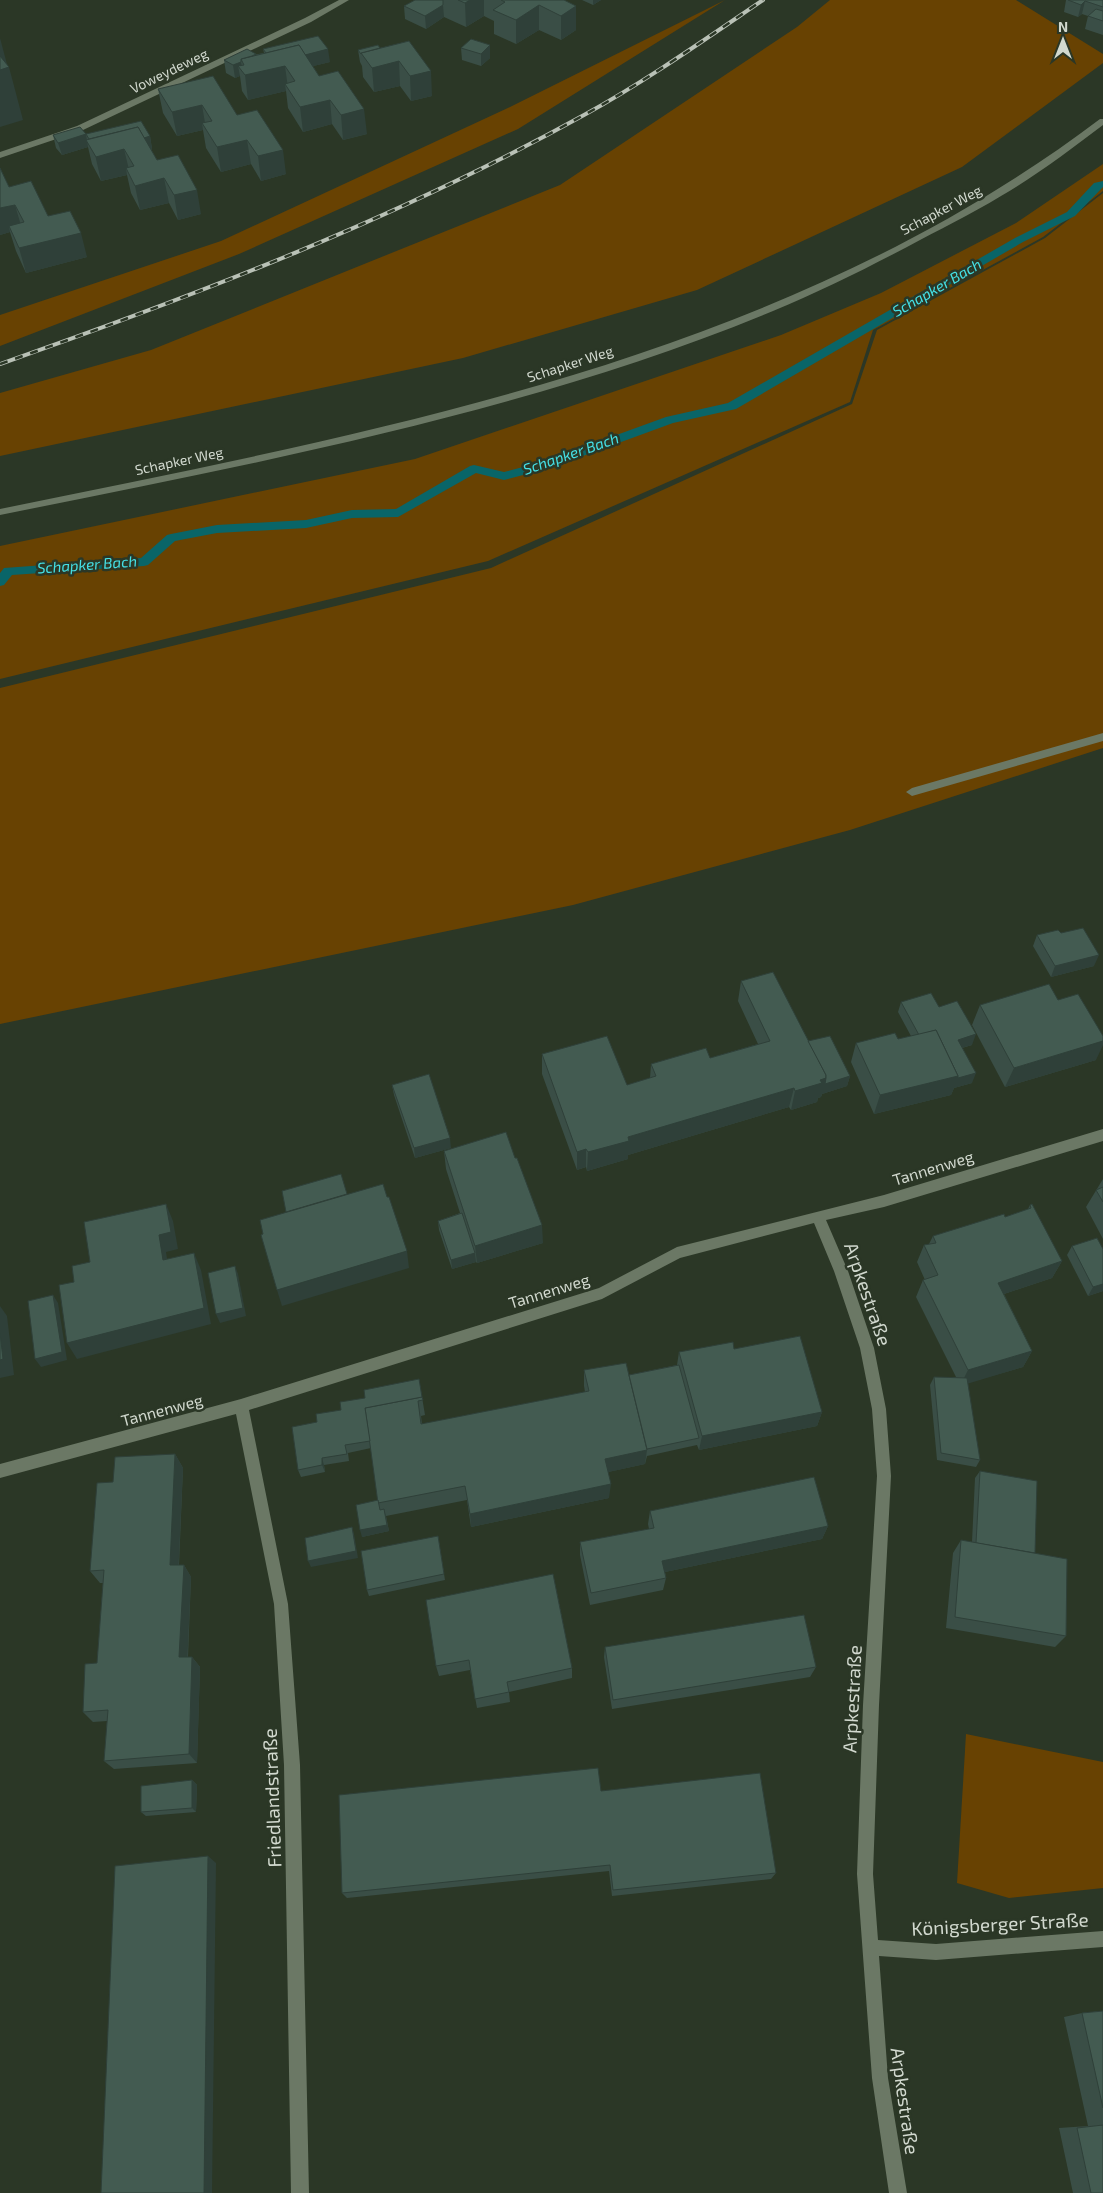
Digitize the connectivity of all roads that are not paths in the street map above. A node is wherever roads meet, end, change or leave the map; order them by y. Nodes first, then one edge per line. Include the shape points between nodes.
1 (345, 0) edge
2 (1103, 121) edge
3 (0, 155) edge
4 (0, 512) edge
5 (1103, 737) edge
6 (912, 792) dead end
7 (1103, 1135) edge
8 (818, 1216) junction
9 (242, 1406) junction
10 (0, 1471) edge
11 (1103, 1939) edge
12 (870, 1947) junction
13 (300, 2193) edge
14 (898, 2193) edge

1 - 3 street, Voweydeweg via 97,120
2 - 4 street, Schapker Weg via 987,201 857,270 743,320 520,394 398,427
5 - 6 street
7 - 8 street, Tannenweg via 884,1201
8 - 9 street, Tannenweg via 677,1253 602,1293
8 - 12 street, Arpkestraße via 867,1348 879,1409 884,1476 865,1874
9 - 10 street, Tannenweg
9 - 13 street, Friedlandstraße via 281,1613 292,1765
11 - 12 street, Königsberger Straße via 936,1952
12 - 14 street, Arpkestraße via 880,2078

